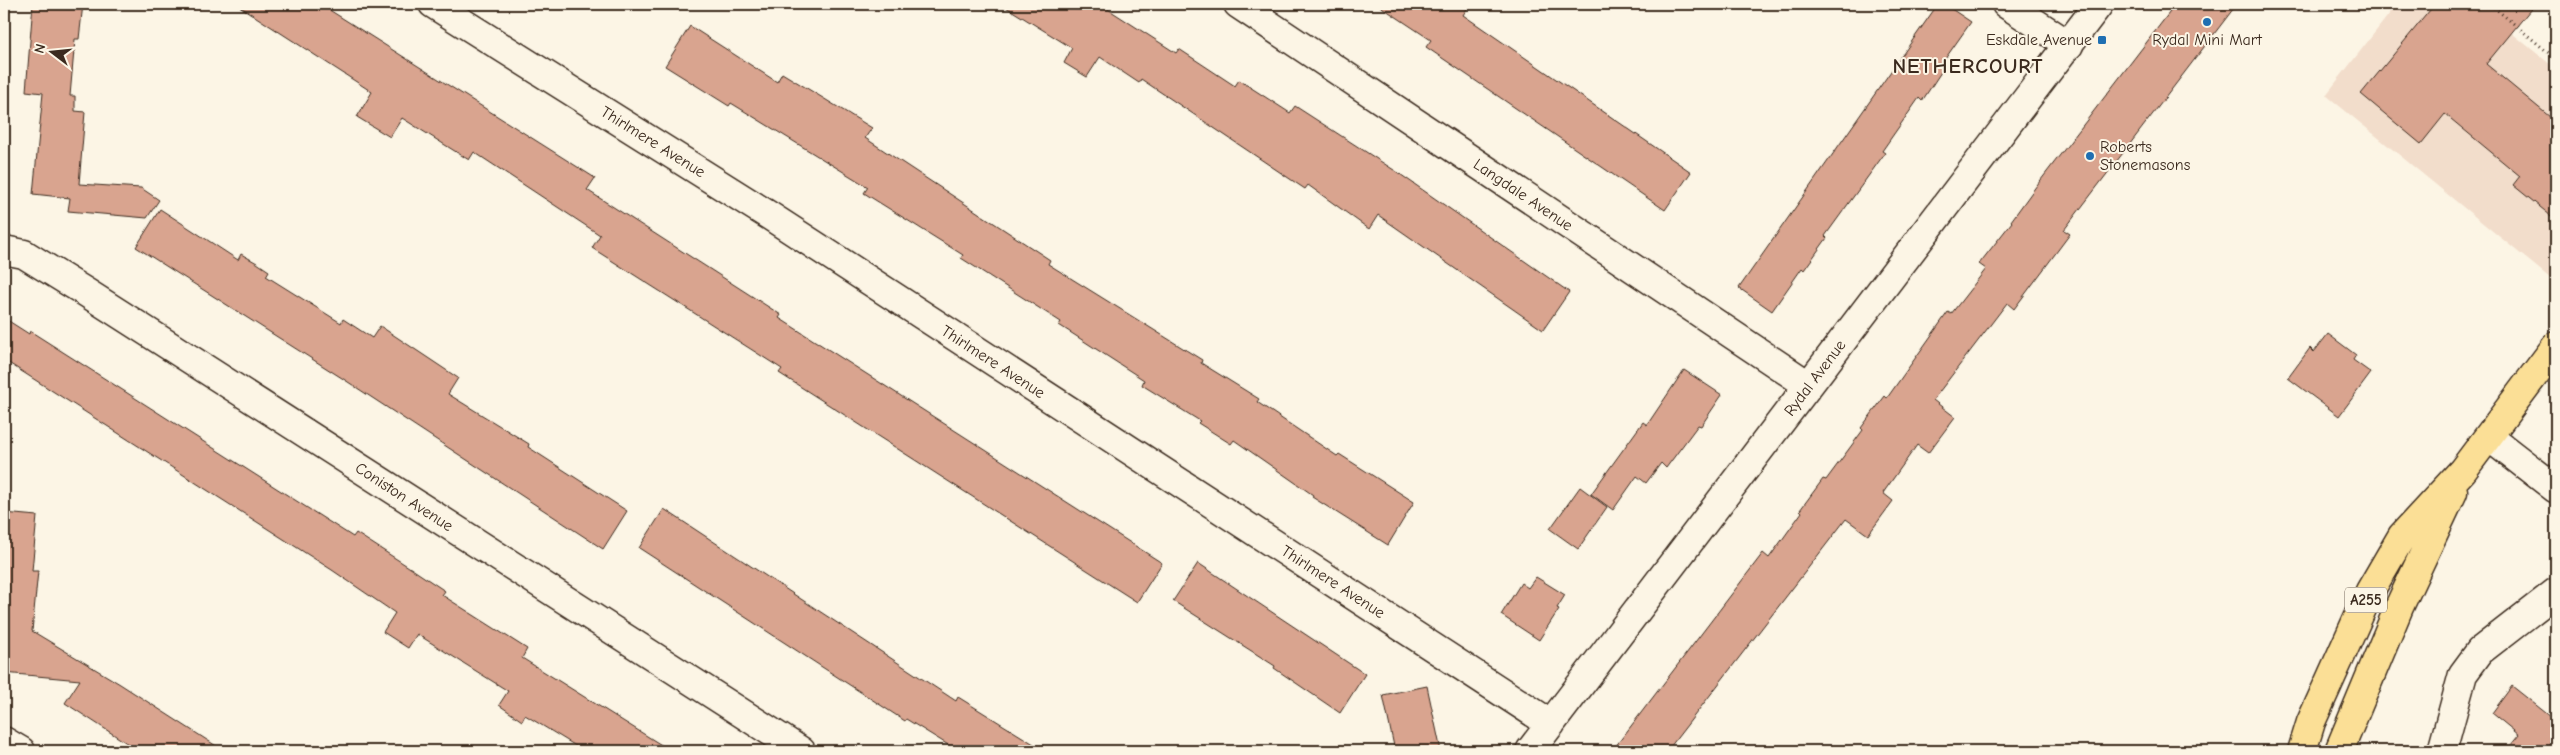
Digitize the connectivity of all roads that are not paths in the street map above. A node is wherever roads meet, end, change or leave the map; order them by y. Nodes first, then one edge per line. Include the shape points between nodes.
1 (433, 4) edge
2 (1238, 4) edge
3 (2006, 4) edge
4 (2099, 4) edge
5 (2069, 45) junction
6 (4, 250) edge
7 (2556, 346) edge
8 (1808, 386) junction
9 (2489, 437) junction
10 (2463, 470) junction
11 (2556, 489) edge
12 (2556, 592) edge
13 (1551, 724) junction
14 (4, 741) edge
15 (20, 751) edge
16 (801, 751) edge
17 (1530, 751) edge
18 (2302, 751) edge
19 (2339, 751) edge
20 (2442, 751) edge

1 - 13 street, Thirlmere Avenue via 770,216
2 - 8 street, Langdale Avenue
3 - 5 street
4 - 5 street, Rydal Avenue
5 - 8 street, Rydal Avenue
6 - 16 street, Coniston Avenue via 24,254 88,293
7 - 9 main road, A255
8 - 13 street, Rydal Avenue
9 - 10 main road, A255
9 - 11 street
10 - 18 main road, A255 via 2402,536 2370,591
10 - 19 main road, A255 via 2399,607
12 - 20 street via 2480,651 2463,674
13 - 17 street, Rydal Avenue
14 - 15 street

